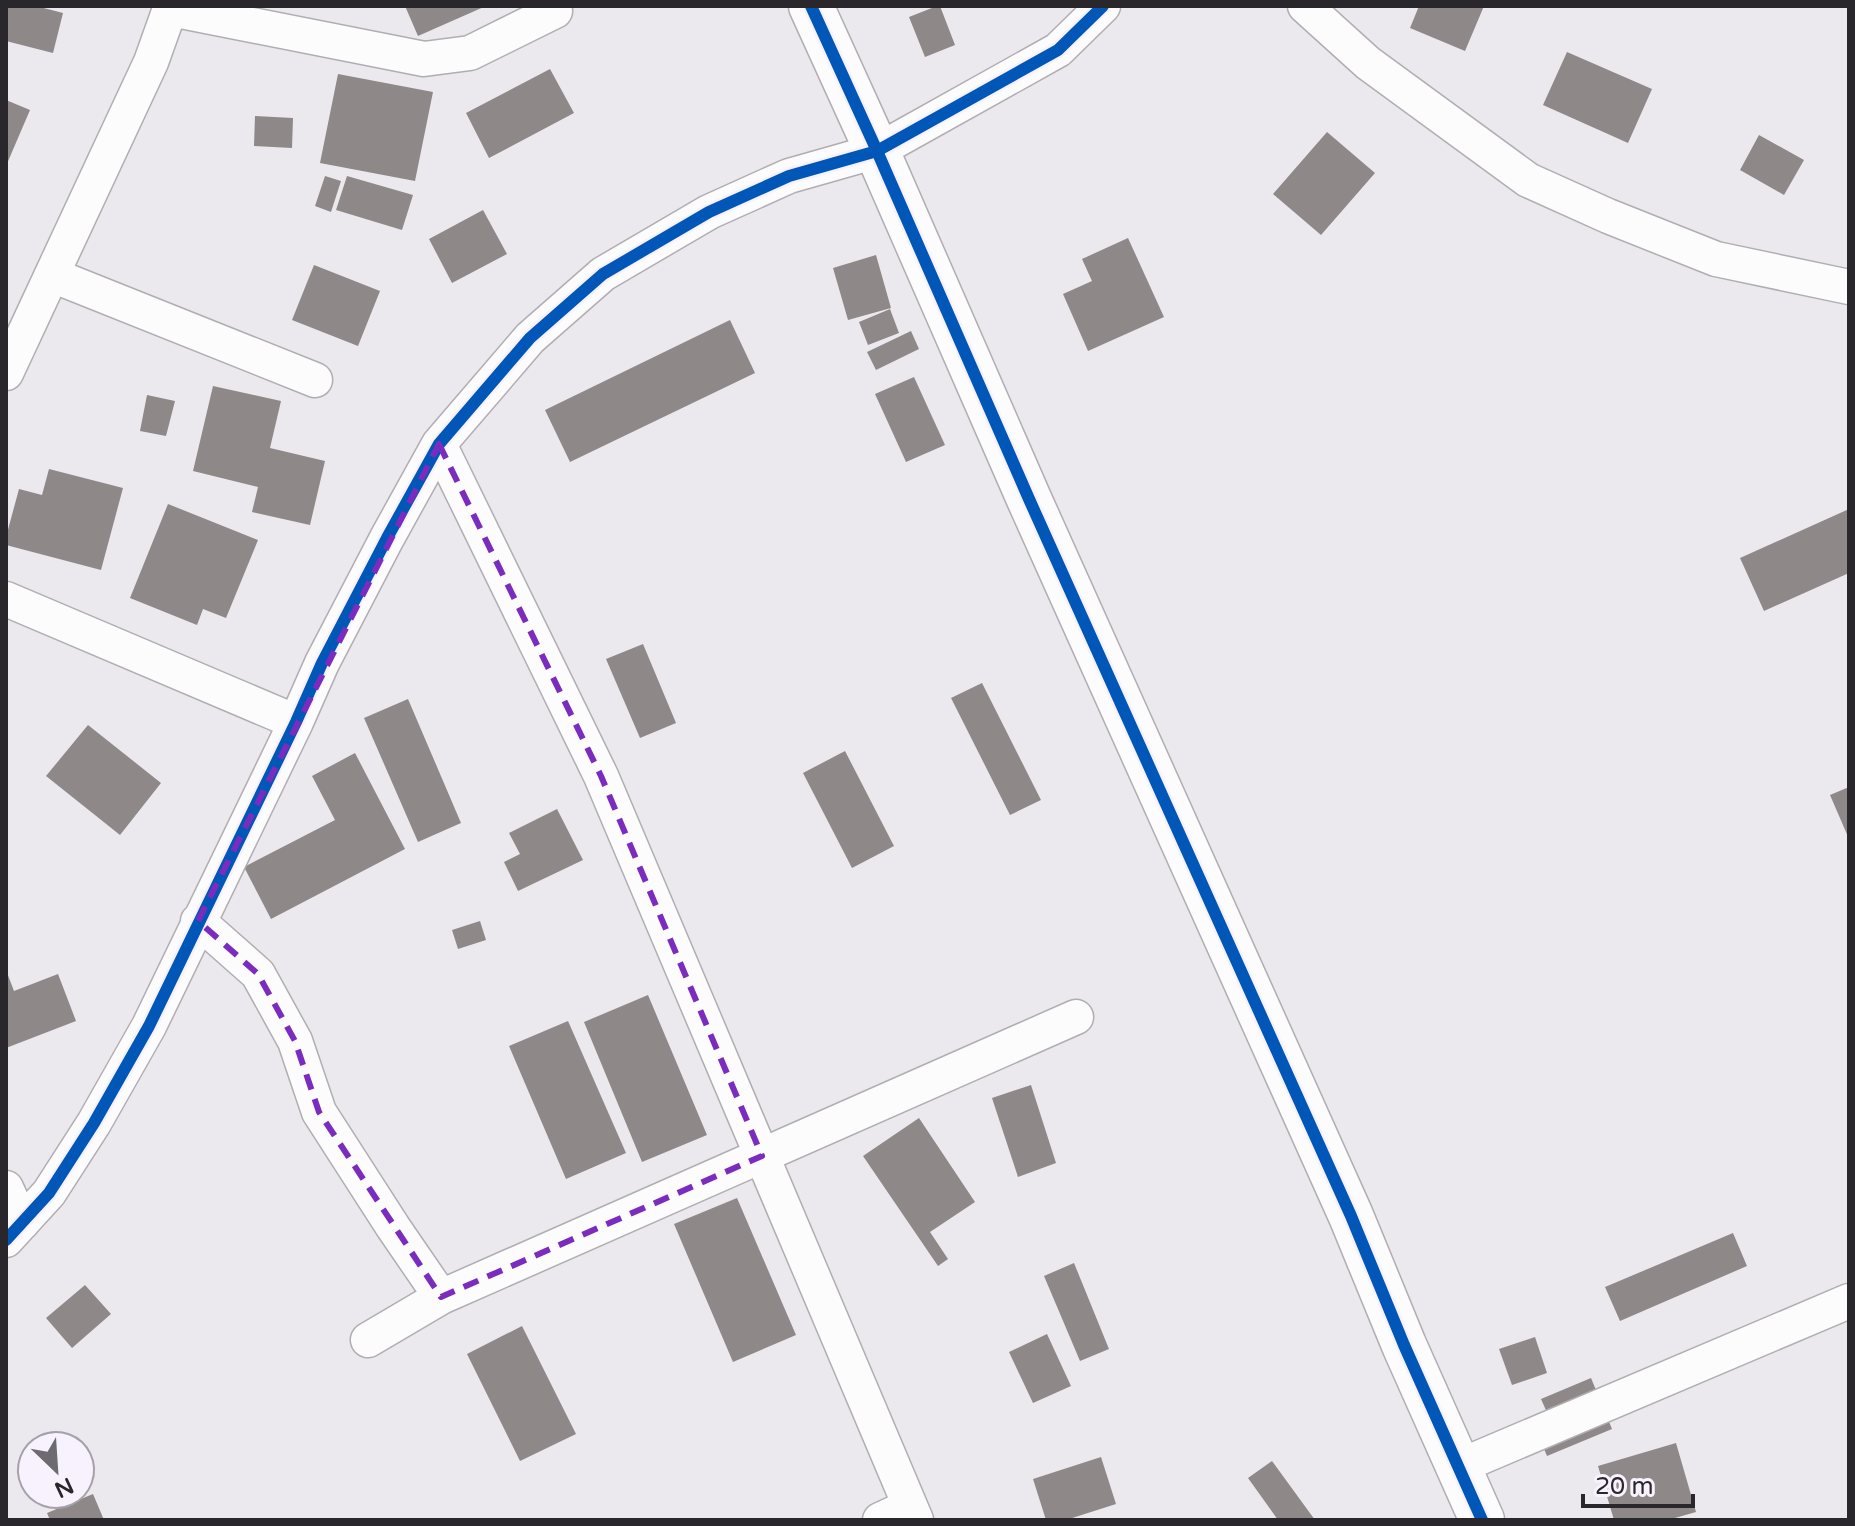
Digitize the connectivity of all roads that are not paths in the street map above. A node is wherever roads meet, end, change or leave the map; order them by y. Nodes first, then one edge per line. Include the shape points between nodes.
1 (811, 6) edge
2 (1103, 6) edge
3 (1305, 6) edge
4 (171, 8) edge
5 (555, 11) dead end
6 (877, 151) junction
7 (52, 275) junction
8 (1849, 287) edge
9 (6, 373) edge
10 (315, 380) dead end
11 (439, 444) junction
12 (6, 599) edge
13 (296, 722) junction
14 (198, 921) junction
15 (1076, 1017) dead end
16 (762, 1156) junction
17 (6, 1188) edge
18 (14, 1231) edge
19 (441, 1297) junction
20 (1849, 1301) edge
21 (368, 1340) dead end
22 (1460, 1466) junction
23 (902, 1515) edge
24 (1482, 1520) edge

1 - 6 street
2 - 6 street via 1058,50
3 - 8 street via 1368,63 1528,180 1716,259
4 - 5 street via 424,59 470,53
4 - 7 street
6 - 11 street via 789,176 722,206 603,274 530,338
6 - 22 street
7 - 9 street
7 - 10 street
11 - 13 street
11 - 16 street via 601,776
12 - 13 street
13 - 14 street
14 - 18 street via 149,1026 94,1123 49,1193
14 - 19 street via 258,974 295,1041 319,1112
15 - 16 street
16 - 19 street
16 - 23 street
17 - 18 street
19 - 21 street
20 - 22 street
22 - 24 street

